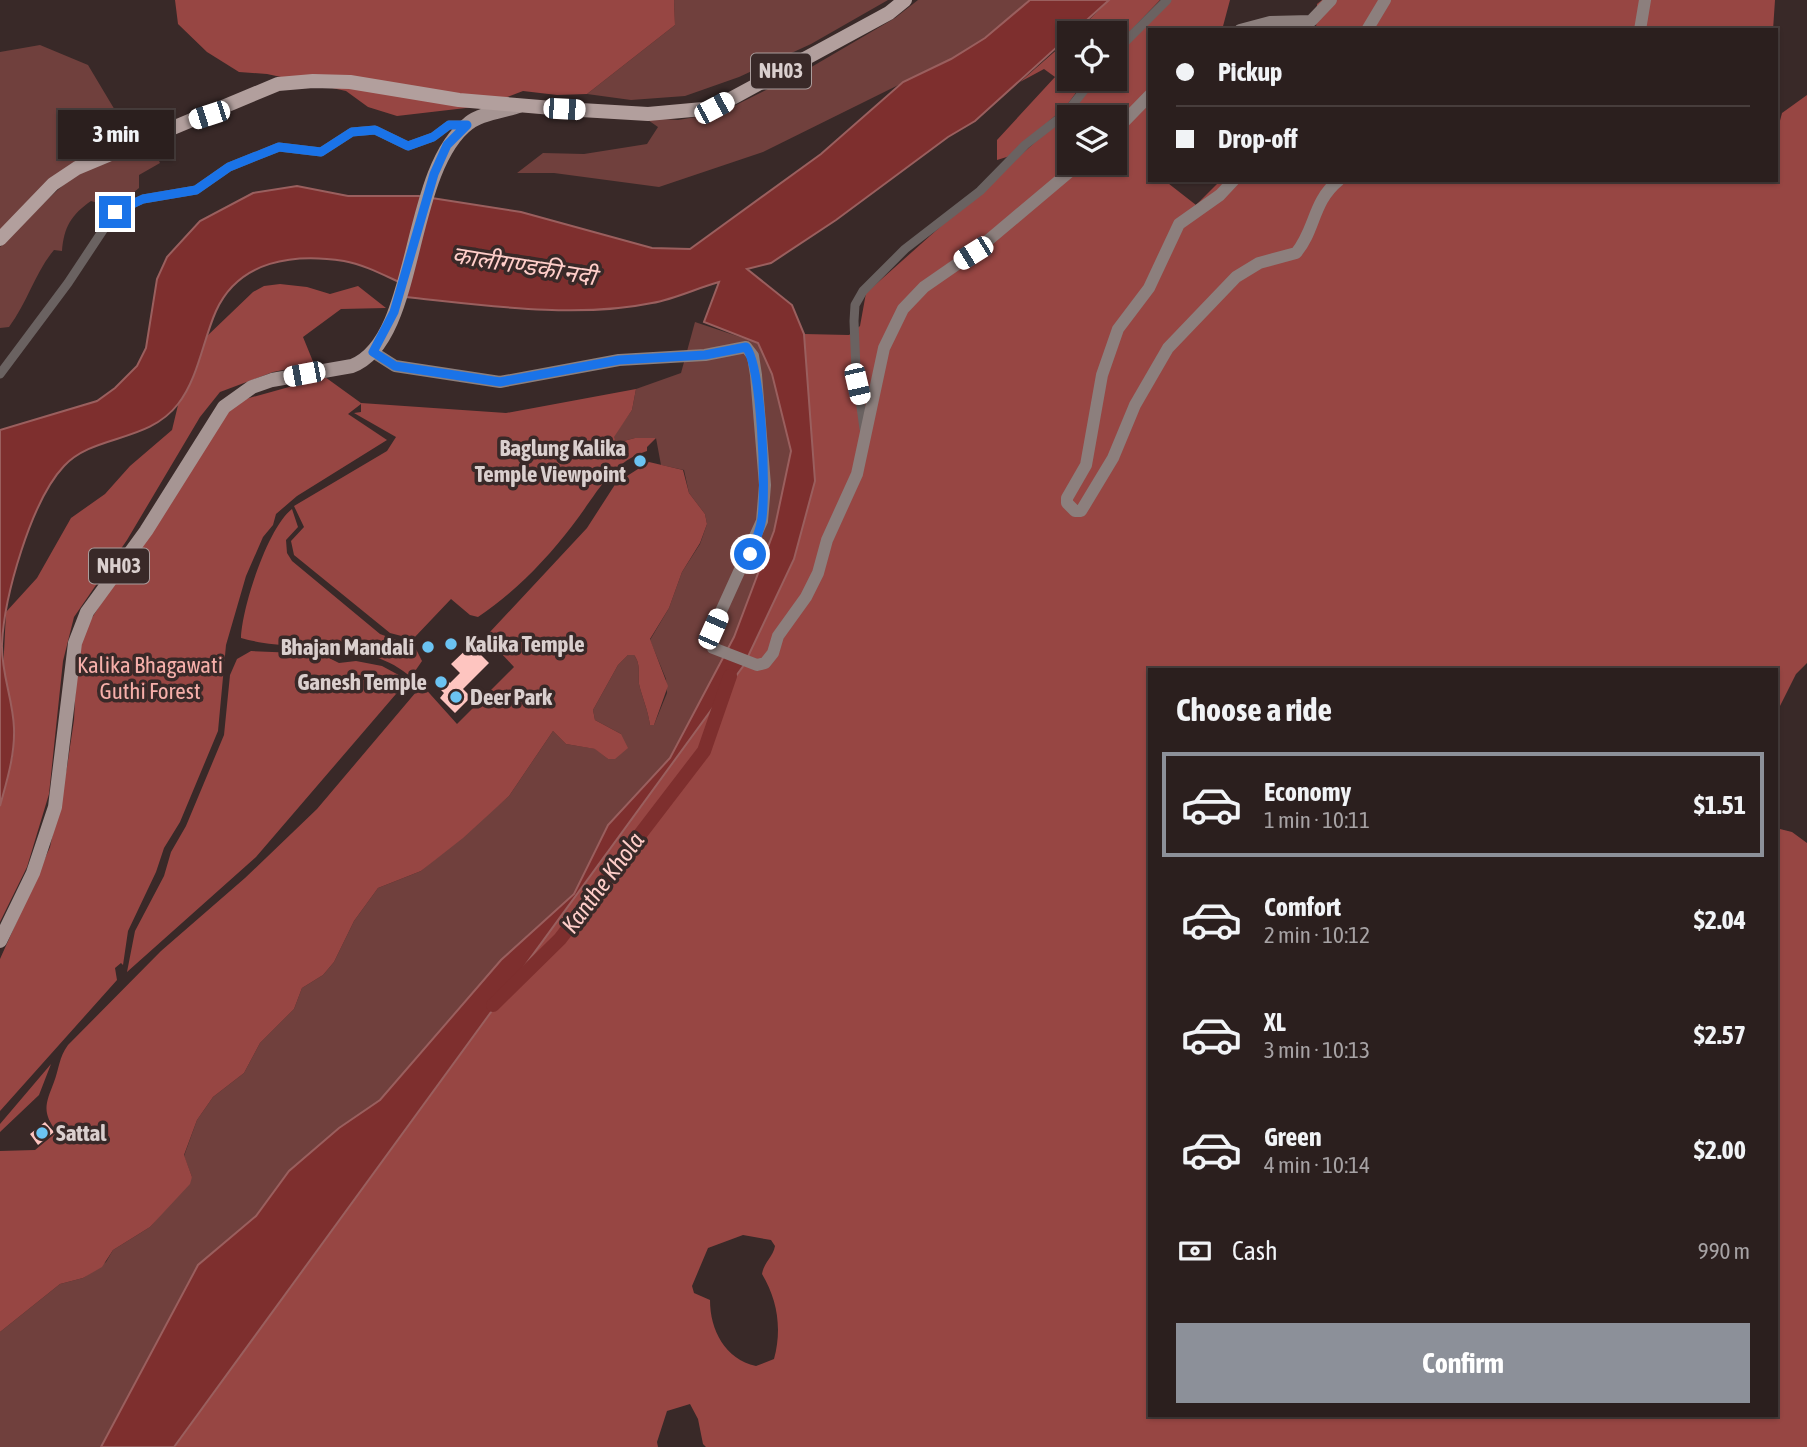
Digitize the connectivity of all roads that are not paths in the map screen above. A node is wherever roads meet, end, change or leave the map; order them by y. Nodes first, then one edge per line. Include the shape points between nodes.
1 (905, 0) edge
2 (1167, 0) edge
3 (1331, 0) edge
4 (1385, 0) edge
5 (1645, 0) edge
6 (1248, 28) edge
7 (1368, 28) edge
8 (1640, 28) edge
9 (1127, 40) edge
10 (1083, 91) edge
11 (1148, 97) edge
12 (522, 105) junction
13 (1127, 119) edge
14 (467, 125) junction
15 (1066, 175) edge
16 (1232, 182) edge
17 (1337, 182) edge
18 (0, 239) edge
19 (373, 352) junction
20 (0, 374) edge
21 (865, 438) junction
22 (0, 941) edge

1 - 12 highway, NH03 via 714,108 648,114
2 - 9 street
3 - 6 main road via 1311,22 1270,22
4 - 7 main road
5 - 8 main road
10 - 21 street via 1066,113 1025,145 980,191 905,249 863,291 855,305 854,354
11 - 13 main road
12 - 14 main road, NH03
12 - 18 highway via 350,82 278,84 77,168 53,184
14 - 19 main road, NH03 via 447,145 434,174 394,312
14 - 20 street via 449,125 408,146 375,130 352,132 321,152 279,147 229,167 196,190 143,199 115,212
15 - 21 main road via 973,253 924,287 903,309 884,348
16 - 17 main road via 1179,224 1149,288 1118,329 1102,375 1086,465 1067,498 1075,511 1081,511 1091,498 1168,348 1236,277 1259,263 1296,253 1316,207
19 - 21 main road via 395,366 500,382 619,360 705,355 746,347 753,356 756,375 765,485 762,521 713,629 713,648 757,665 773,653 778,636 818,573 827,540 857,474
19 - 22 main road, NH03 via 352,366 252,387 224,407 146,531 87,612 75,643 55,807 33,873

